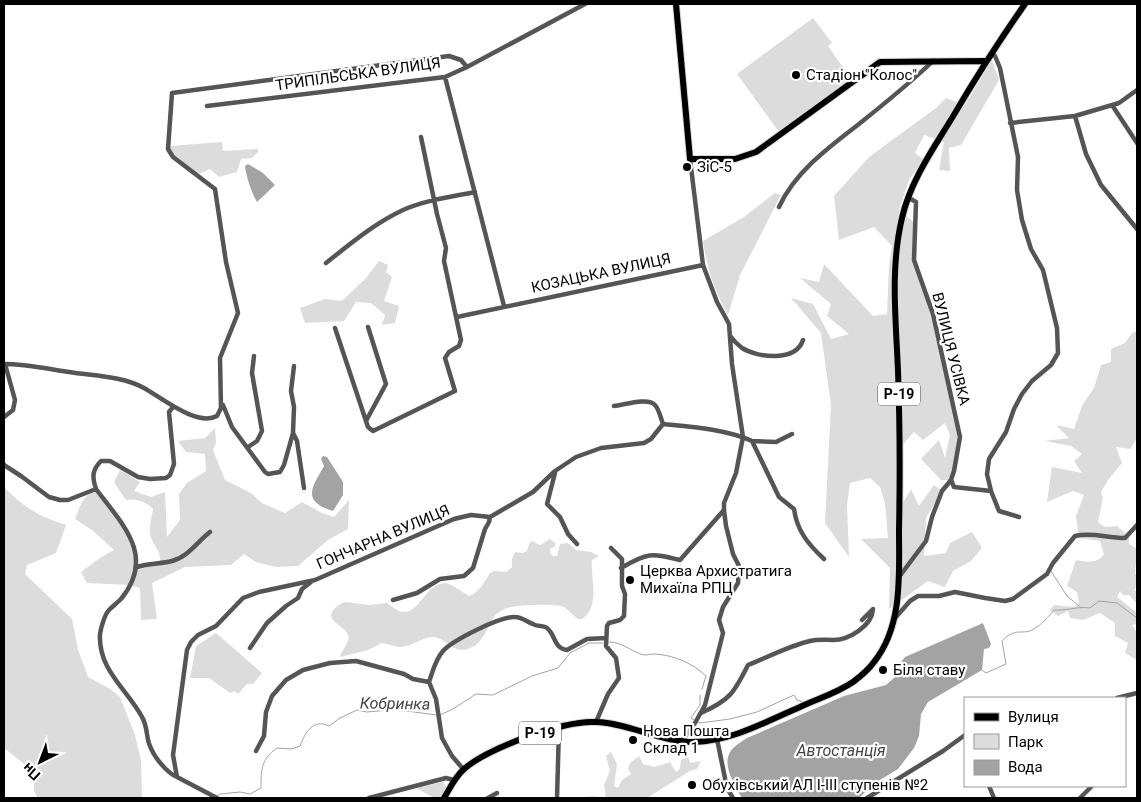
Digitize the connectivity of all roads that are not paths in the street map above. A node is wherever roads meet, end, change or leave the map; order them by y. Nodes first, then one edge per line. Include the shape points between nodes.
1 (585, 4) edge
2 (676, 4) edge
3 (1025, 4) edge
4 (991, 54) junction
5 (932, 61) junction
6 (985, 61) junction
7 (467, 67) junction
8 (445, 76) junction
9 (1137, 90) edge
10 (1112, 105) junction
11 (207, 106) dead end
12 (1075, 116) junction
13 (1010, 123) junction
14 (422, 137) dead end
15 (1137, 144) edge
16 (690, 159) junction
17 (475, 192) junction
18 (909, 198) junction
19 (435, 200) junction
20 (779, 207) dead end
21 (1137, 229) edge
22 (326, 263) dead end
23 (703, 265) junction
24 (504, 306) junction
25 (457, 317) junction
26 (368, 327) dead end
27 (334, 328) dead end
28 (731, 337) junction
29 (803, 340) dead end
30 (254, 356) dead end
31 (4, 364) edge
32 (294, 366) dead end
33 (221, 401) junction
34 (614, 406) dead end
35 (173, 407) junction
36 (4, 417) edge
37 (366, 421) junction
38 (663, 424) junction
39 (293, 433) junction
40 (792, 434) dead end
41 (743, 437) junction
42 (752, 442) junction
43 (248, 447) junction
44 (4, 464) edge
45 (555, 471) junction
46 (950, 480) junction
47 (304, 488) dead end
48 (96, 489) junction
49 (991, 491) junction
50 (724, 510) junction
51 (490, 517) junction
52 (1019, 517) dead end
53 (1137, 525) edge
54 (210, 532) dead end
55 (578, 544) dead end
56 (611, 548) dead end
57 (824, 559) dead end
58 (137, 567) junction
59 (621, 568) junction
60 (899, 577) junction
61 (314, 580) junction
62 (393, 600) dead end
63 (862, 620) dead end
64 (893, 620) junction
65 (606, 638) junction
66 (250, 648) dead end
67 (429, 682) junction
68 (1137, 693) edge
69 (1122, 697) edge
70 (700, 714) junction
71 (596, 722) junction
72 (559, 728) junction
73 (964, 736) edge
74 (717, 739) junction
75 (682, 741) junction
76 (256, 751) dead end
77 (464, 770) junction
78 (177, 777) junction
79 (454, 780) junction
80 (1091, 787) edge
81 (497, 793) dead end
82 (215, 797) edge
83 (369, 798) edge
84 (444, 798) edge
85 (488, 798) edge
86 (553, 798) edge
87 (556, 798) edge
88 (733, 798) edge
89 (866, 798) edge
90 (1080, 798) edge

1 - 7 street, ТРИПІЛЬСЬКА ВУЛИЦЯ
2 - 16 main road
3 - 4 main road
4 - 6 main road
4 - 13 street via 1000,68
5 - 6 main road
5 - 16 main road via 880,62 756,152 735,159
5 - 20 street via 910,83 822,154 786,190
6 - 18 main road, Р-19 via 925,163
7 - 8 street, ТРИПІЛЬСЬКА ВУЛИЦЯ
7 - 33 street via 461,60 449,56 172,93 168,149 173,157 215,189 238,313 220,358
8 - 11 street, ТРИПІЛЬСЬКА ВУЛИЦЯ
8 - 17 street
9 - 10 street
10 - 12 street
10 - 15 street
12 - 13 street
12 - 21 street via 1086,154 1101,185
13 - 49 street via 1018,157 1017,190 1022,220 1031,249 1043,270 1057,328 1058,353 1051,365 1022,394 1006,432 989,459 987,474
14 - 19 street
16 - 23 street
17 - 19 street
17 - 24 street
18 - 46 street, ВУЛИЦЯ УСІВКА via 916,202 914,260 933,314 960,437
18 - 60 main road, Р-19 via 902,218 895,266 900,425
19 - 22 street via 387,217
19 - 25 street
23 - 24 street, КОЗАЦЬКА ВУЛИЦЯ
23 - 28 street via 729,324
24 - 25 street, КОЗАЦЬКА ВУЛИЦЯ
25 - 37 street via 461,340 445,358 455,391 372,431
26 - 37 street via 386,384
27 - 37 street
28 - 29 street via 741,348 753,354 773,356 789,353
28 - 41 street
30 - 43 street via 252,373 262,431
31 - 35 street via 126,380
31 - 36 street via 15,400 12,410
32 - 39 street via 291,391
33 - 35 street via 220,412 213,419
33 - 43 street via 232,428
34 - 38 street via 650,402 656,405
35 - 48 street via 169,412 174,464 170,475 166,478 138,476 110,461 101,461 93,474
38 - 41 street
38 - 45 street via 644,443 601,448 576,457
39 - 43 street via 280,472 264,472
39 - 47 street
40 - 42 street via 776,442
41 - 42 street
41 - 50 street
42 - 57 street via 779,497 794,509 802,536
44 - 48 street via 49,498 68,500
45 - 51 street via 533,492
45 - 55 street via 546,504 560,517 568,534
46 - 49 street via 954,488
46 - 60 street, ВУЛИЦЯ УСІВКА via 942,491 926,541
48 - 58 street via 124,525 133,544
49 - 52 street via 999,511
50 - 59 street via 680,560 654,554
50 - 70 street via 733,554 739,566 738,583 723,606 719,620 723,634
51 - 61 street, ГОНЧАРНА ВУЛИЦЯ via 471,515 454,519
51 - 62 street via 470,572 464,576 440,579 417,593
53 - 64 street via 1125,538 1086,533 1074,536 1047,574 1013,599 955,592 918,596
54 - 58 street via 174,561
56 - 59 street via 622,559
58 - 78 street via 127,591 108,611 100,632 100,645 109,672 142,717 149,746 169,774
59 - 65 street via 626,594 624,616 609,623
60 - 64 main road, Р-19
61 - 66 street, ГОНЧАРНА ВУЛИЦЯ via 267,623
61 - 78 street, ГОНЧАРНА ВУЛИЦЯ via 243,598 216,626 191,642 187,650 173,755
63 - 70 street via 873,609 868,623 856,633 842,639 810,641 748,665 732,695
64 - 74 main road, Р-19 via 882,650 852,683 750,729
65 - 67 street via 587,640 563,650 546,627 513,616 487,624 444,650 435,662
65 - 71 street via 606,646 616,658 619,678
67 - 76 street via 413,680 404,674 356,661 303,670 286,680 272,696 266,712 264,736
67 - 77 street via 436,699 442,738
68 - 69 street
70 - 75 street
71 - 72 main road, Р-19
71 - 75 main road, Р-19
72 - 77 main road, Р-19 via 514,742
72 - 87 street
73 - 89 street
74 - 75 main road, Р-19
74 - 88 street via 727,788
77 - 79 main road, Р-19
78 - 82 street
79 - 83 street via 446,778
79 - 84 main road, Р-19
80 - 90 street
81 - 85 street
86 - 87 street

